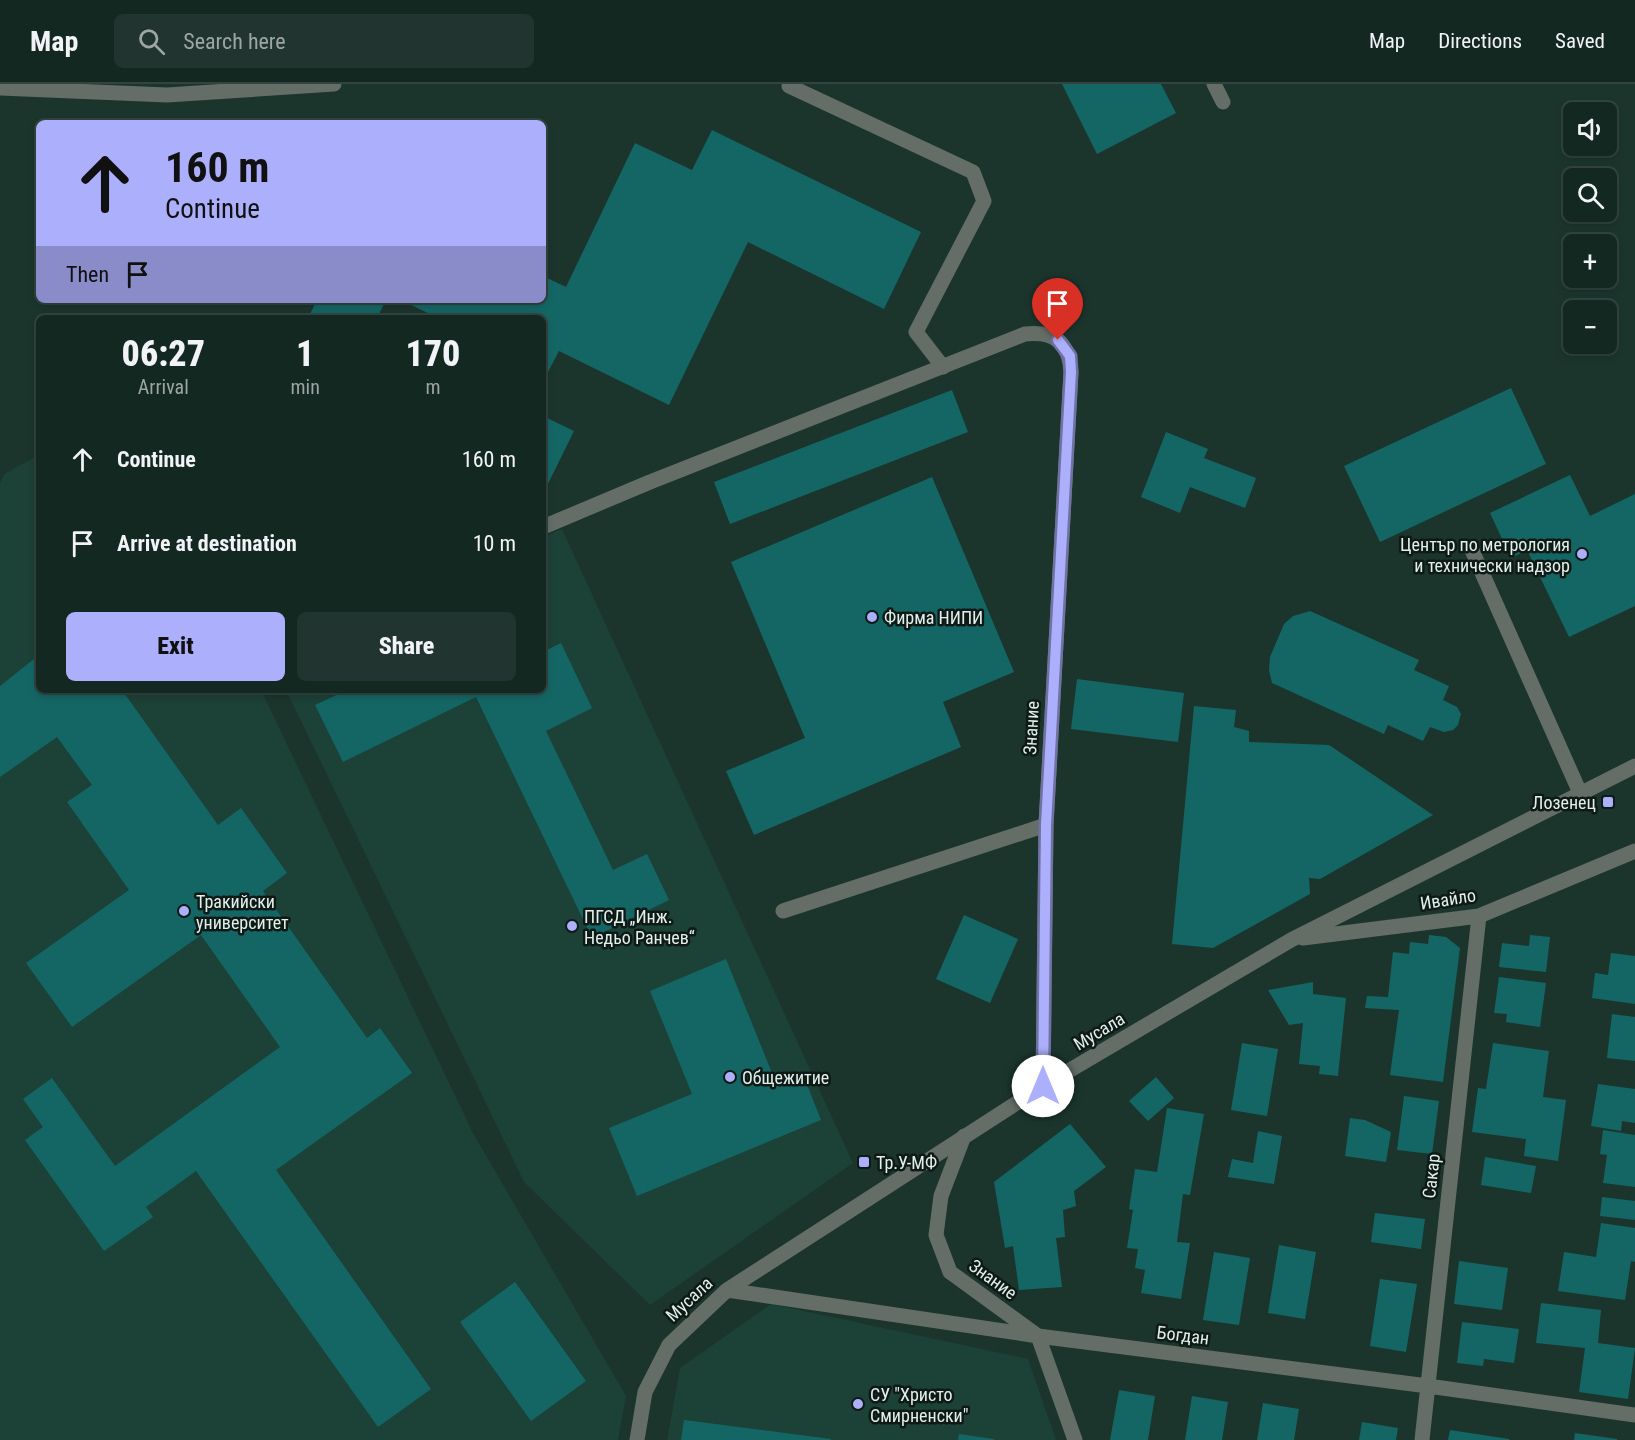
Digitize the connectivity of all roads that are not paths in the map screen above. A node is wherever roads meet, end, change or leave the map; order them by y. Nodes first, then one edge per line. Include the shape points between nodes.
1 (334, 84) edge
2 (1214, 84) edge
3 (789, 86) dead end
4 (0, 88) edge
5 (115, 88) edge
6 (1223, 102) dead end
7 (943, 367) junction
8 (546, 525) edge
9 (1471, 548) dead end
10 (1635, 766) edge
11 (1581, 795) junction
12 (1046, 825) junction
13 (1635, 851) edge
14 (783, 911) dead end
15 (1479, 916) junction
16 (1291, 940) junction
17 (1043, 1086) junction
18 (964, 1136) junction
19 (728, 1290) junction
20 (1038, 1336) junction
21 (1428, 1386) junction
22 (1635, 1415) edge
23 (637, 1440) edge
24 (1075, 1440) edge
25 (1422, 1440) edge

1 - 5 street via 167,95
2 - 6 street
3 - 7 street via 973,172 984,201 916,332
4 - 5 street
7 - 8 street
7 - 12 street, Знание via 1025,334 1041,332 1058,340 1070,356
9 - 11 street
10 - 11 street, Мусала
11 - 16 street, Мусала
12 - 14 street
12 - 17 street, Знание
13 - 15 street, Ивайло
15 - 16 street, Ивайло
15 - 21 street, Сакар
16 - 17 street, Мусала
17 - 18 street, Мусала
18 - 19 street, Мусала
18 - 20 street, Знание via 941,1196 936,1235 950,1272
19 - 20 street, Богдан
19 - 23 street, Мусала via 669,1345 645,1392
20 - 21 street, Богдан
20 - 24 street
21 - 22 street, Богдан
21 - 25 street, Сакар

